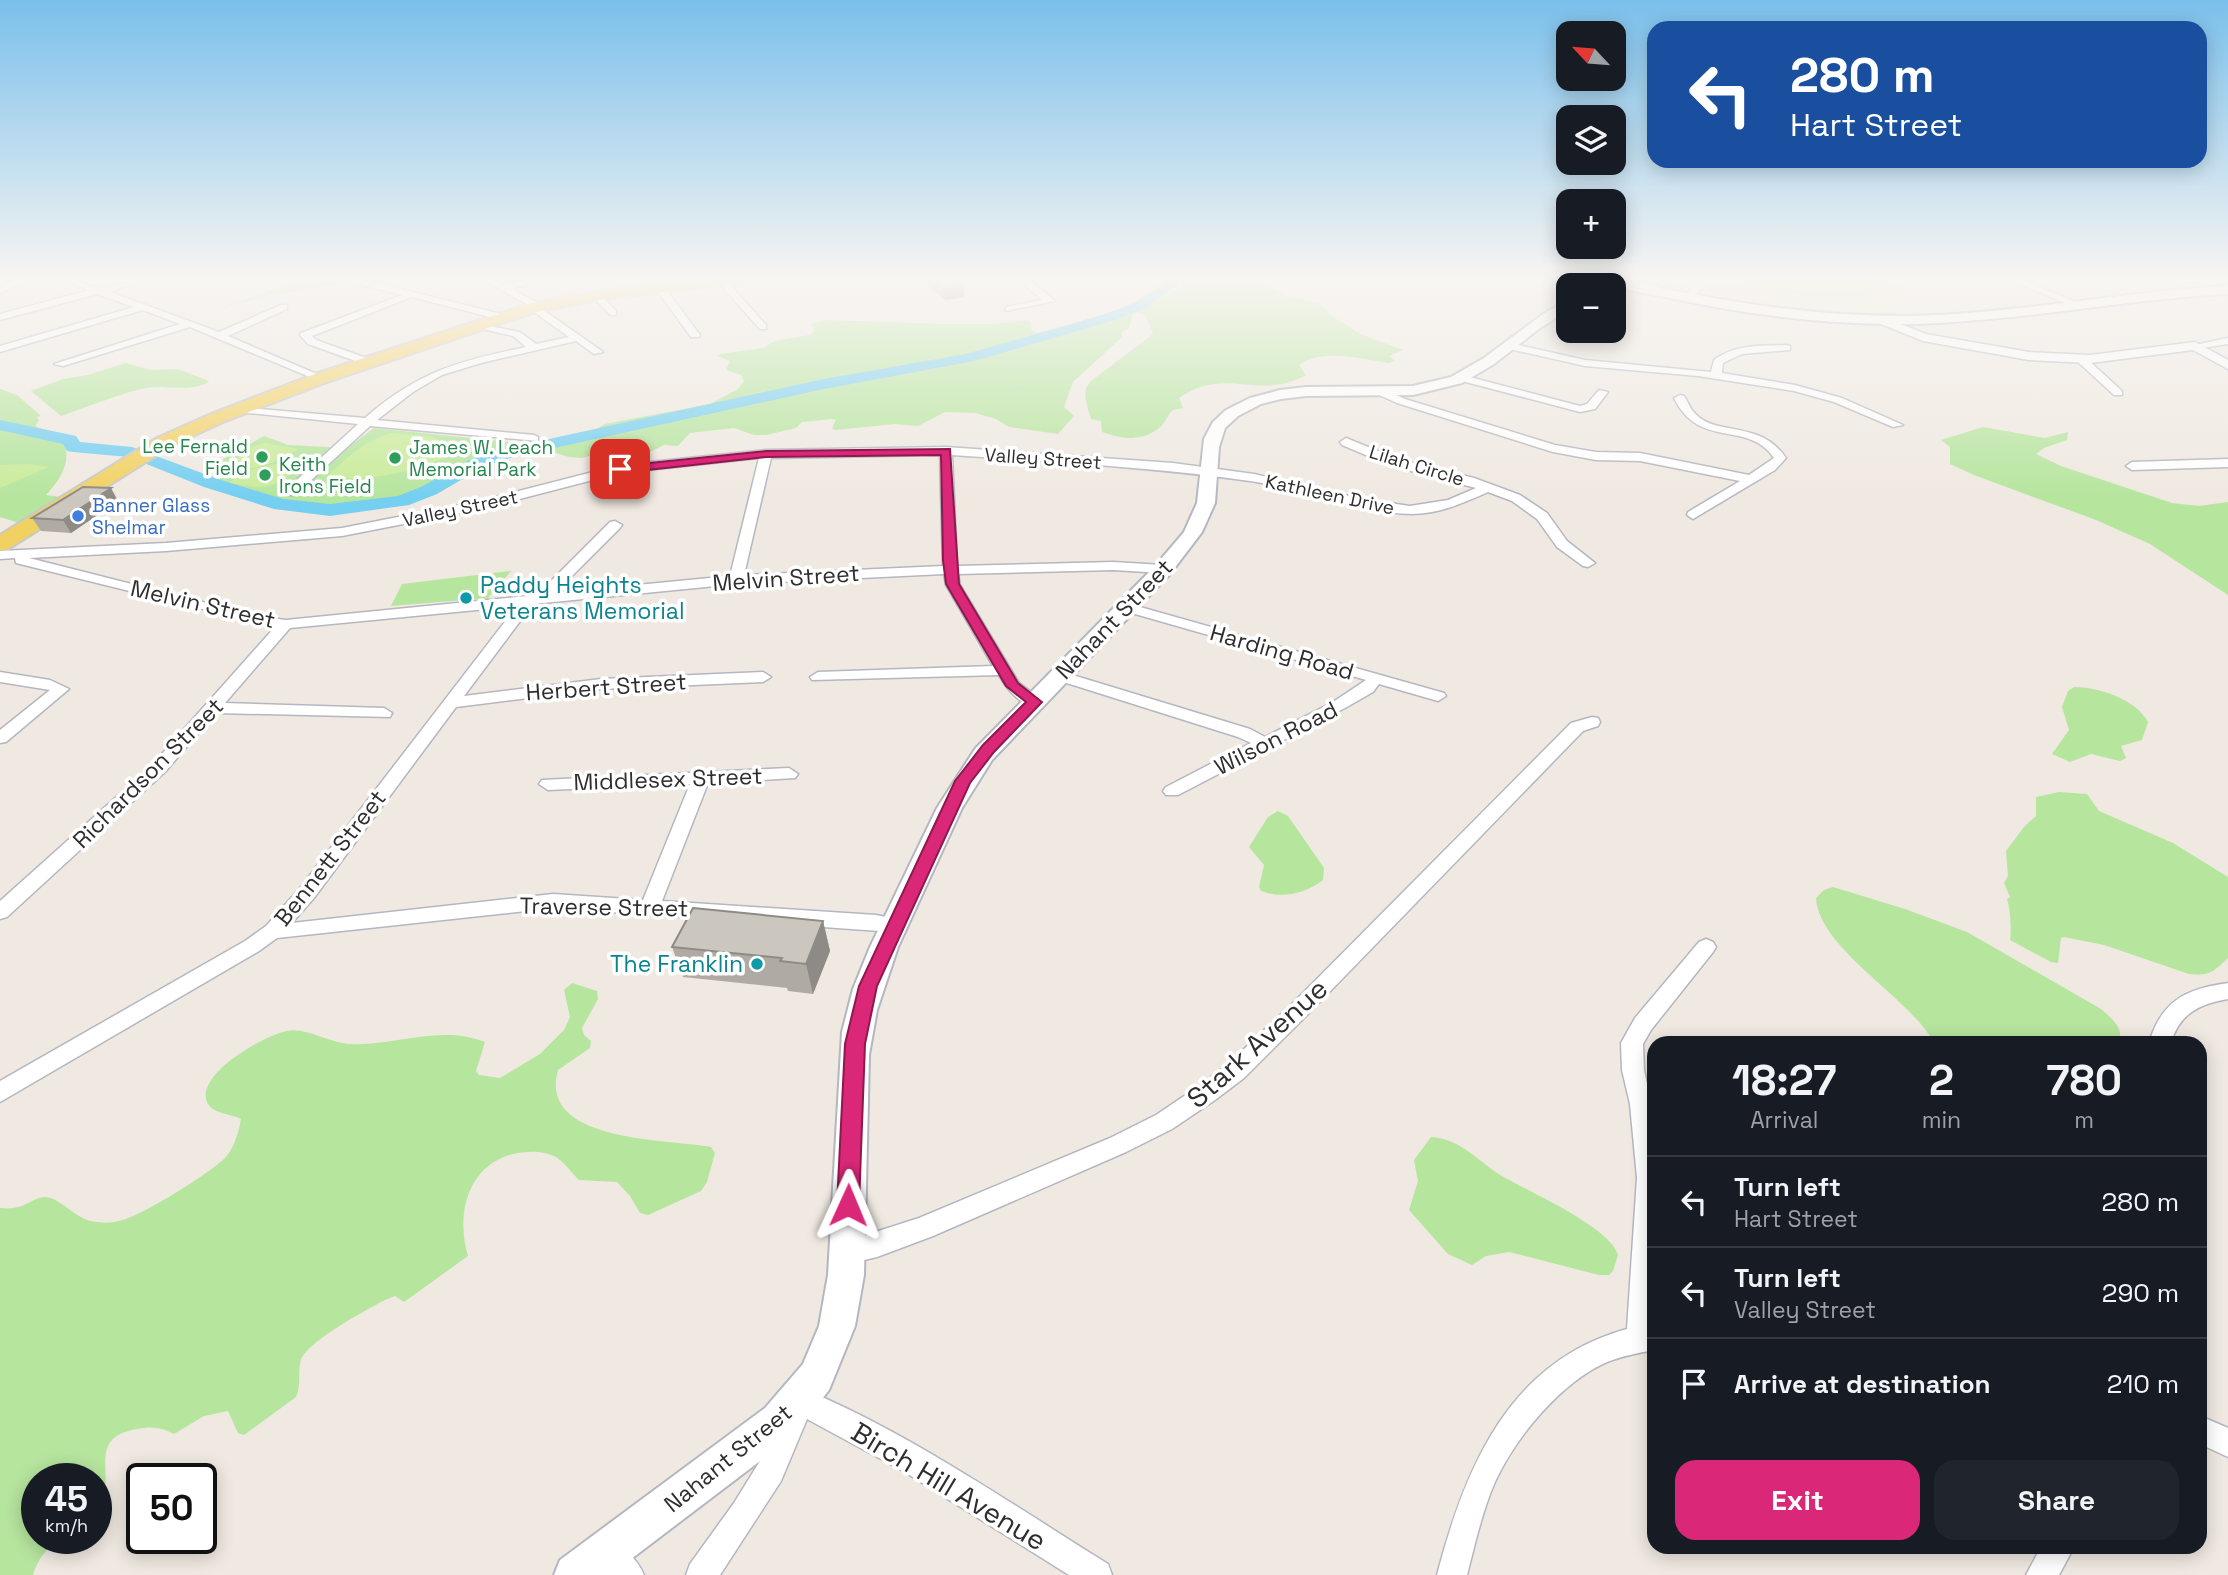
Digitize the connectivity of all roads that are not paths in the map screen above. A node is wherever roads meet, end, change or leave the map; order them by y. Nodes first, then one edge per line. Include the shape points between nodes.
1 (103, 350) edge
2 (254, 350) edge
3 (336, 350) edge
4 (401, 350) edge
5 (523, 350) edge
6 (1502, 350) edge
7 (1529, 350) edge
8 (1746, 350) edge
9 (1997, 350) edge
10 (2159, 350) edge
11 (2203, 350) edge
12 (2082, 360) junction
13 (368, 362) junction
14 (59, 364) dead end
15 (2228, 365) edge
16 (1716, 375) junction
17 (321, 378) junction
18 (1462, 378) junction
19 (1603, 391) dead end
20 (1381, 392) junction
21 (2118, 393) dead end
22 (1680, 398) dead end
23 (239, 409) junction
24 (370, 422) junction
25 (1897, 425) dead end
26 (534, 439) dead end
27 (1346, 442) dead end
28 (946, 451) junction
29 (766, 454) junction
30 (2228, 463) edge
31 (2132, 466) dead end
32 (1210, 471) junction
33 (1751, 479) junction
34 (1488, 487) junction
35 (290, 492) dead end
36 (1693, 515) dead end
37 (615, 525) dead end
38 (1, 552) edge
39 (43, 559) junction
40 (1588, 563) dead end
41 (1163, 569) junction
42 (950, 570) junction
43 (736, 580) junction
44 (535, 600) junction
45 (1126, 607) junction
46 (286, 624) junction
47 (1003, 670) junction
48 (1060, 676) junction
49 (0, 677) edge
50 (763, 677) dead end
51 (818, 677) dead end
52 (1374, 679) junction
53 (1438, 696) dead end
54 (1034, 702) junction
55 (449, 703) junction
56 (214, 708) junction
57 (384, 713) dead end
58 (1592, 722) dead end
59 (0, 738) edge
60 (1264, 743) junction
61 (789, 774) dead end
62 (701, 778) junction
63 (548, 784) dead end
64 (1172, 791) dead end
65 (650, 905) junction
66 (0, 912) edge
67 (894, 925) junction
68 (273, 931) junction
69 (1706, 947) dead end
70 (2228, 991) edge
71 (2162, 1036) edge
72 (0, 1092) edge
73 (1647, 1162) edge
74 (847, 1252) junction
75 (1647, 1338) edge
76 (799, 1401) junction
77 (2207, 1433) edge
78 (2228, 1443) edge
79 (2054, 1554) edge
80 (603, 1568) edge
81 (701, 1575) edge
82 (1097, 1575) edge
83 (1452, 1575) edge
84 (2041, 1575) edge

1 - 14 street
2 - 17 street
3 - 13 street
4 - 13 main road
5 - 24 street via 434,376
6 - 18 main road, Nahant Street
7 - 16 street via 1585,363
8 - 16 street via 1718,362
9 - 12 street
10 - 12 street
11 - 15 street
12 - 21 street
13 - 17 main road
16 - 25 street via 1816,393
17 - 23 main road
18 - 19 street via 1580,410 1591,408
18 - 20 main road, Nahant Street via 1430,388
20 - 32 main road, Nahant Street via 1307,392 1246,406 1214,431 1209,444
20 - 33 street via 1546,446 1596,456 1636,456
22 - 33 street via 1685,413 1695,421 1775,449 1778,461
23 - 24 street
23 - 38 main road via 140,455
24 - 26 street
24 - 35 street
27 - 34 street, Lilah Circle via 1396,463
28 - 29 street, Valley Street
28 - 32 street, Valley Street
28 - 42 street
29 - 39 street, Valley Street via 620,469 485,504 342,532
29 - 43 street
30 - 31 street
32 - 34 street, Kathleen Drive via 1410,510 1453,503
32 - 41 main road, Nahant Street via 1198,523
33 - 36 street
34 - 40 street, Lilah Circle via 1534,509 1558,540
37 - 44 street, Bennett Street
38 - 39 street, Melvin Street
39 - 46 street, Melvin Street
41 - 42 street, Melvin Street
41 - 45 main road, Nahant Street
42 - 43 street, Melvin Street
42 - 47 street via 953,584
43 - 44 street, Melvin Street
44 - 46 street, Melvin Street
44 - 55 street, Bennett Street
45 - 48 main road, Nahant Street
45 - 52 street, Harding Road
46 - 56 street, Richardson Street
47 - 51 street
47 - 54 street via 1017,691
48 - 54 main road, Nahant Street
48 - 60 street
49 - 59 street via 60,688
50 - 55 street, Herbert Street via 601,684
52 - 53 street, Harding Road
52 - 60 street, Wilson Road via 1363,692
54 - 67 main road, Nahant Street via 963,781
55 - 68 street, Bennett Street via 307,893
56 - 57 street
56 - 66 street, Richardson Street via 121,806
58 - 74 street, Stark Avenue via 1577,727 1270,1039 1186,1109 1118,1145 948,1217
60 - 64 street, Wilson Road
61 - 62 street, Middlesex Street
62 - 63 street, Middlesex Street
62 - 65 street
65 - 67 street, Traverse Street
65 - 68 street, Traverse Street via 533,902
67 - 74 main road, Nahant Street via 868,986 856,1031
68 - 72 street, Bennett Street
69 - 73 street via 1632,1043
70 - 71 street via 2185,1004 2167,1020
74 - 76 main road, Nahant Street via 844,1293 831,1343
75 - 83 street via 1583,1360 1538,1399 1498,1446 1470,1509
76 - 80 main road, Nahant Street
76 - 81 street via 772,1473
76 - 82 street, Birch Hill Avenue via 940,1479
77 - 78 street
79 - 84 street

